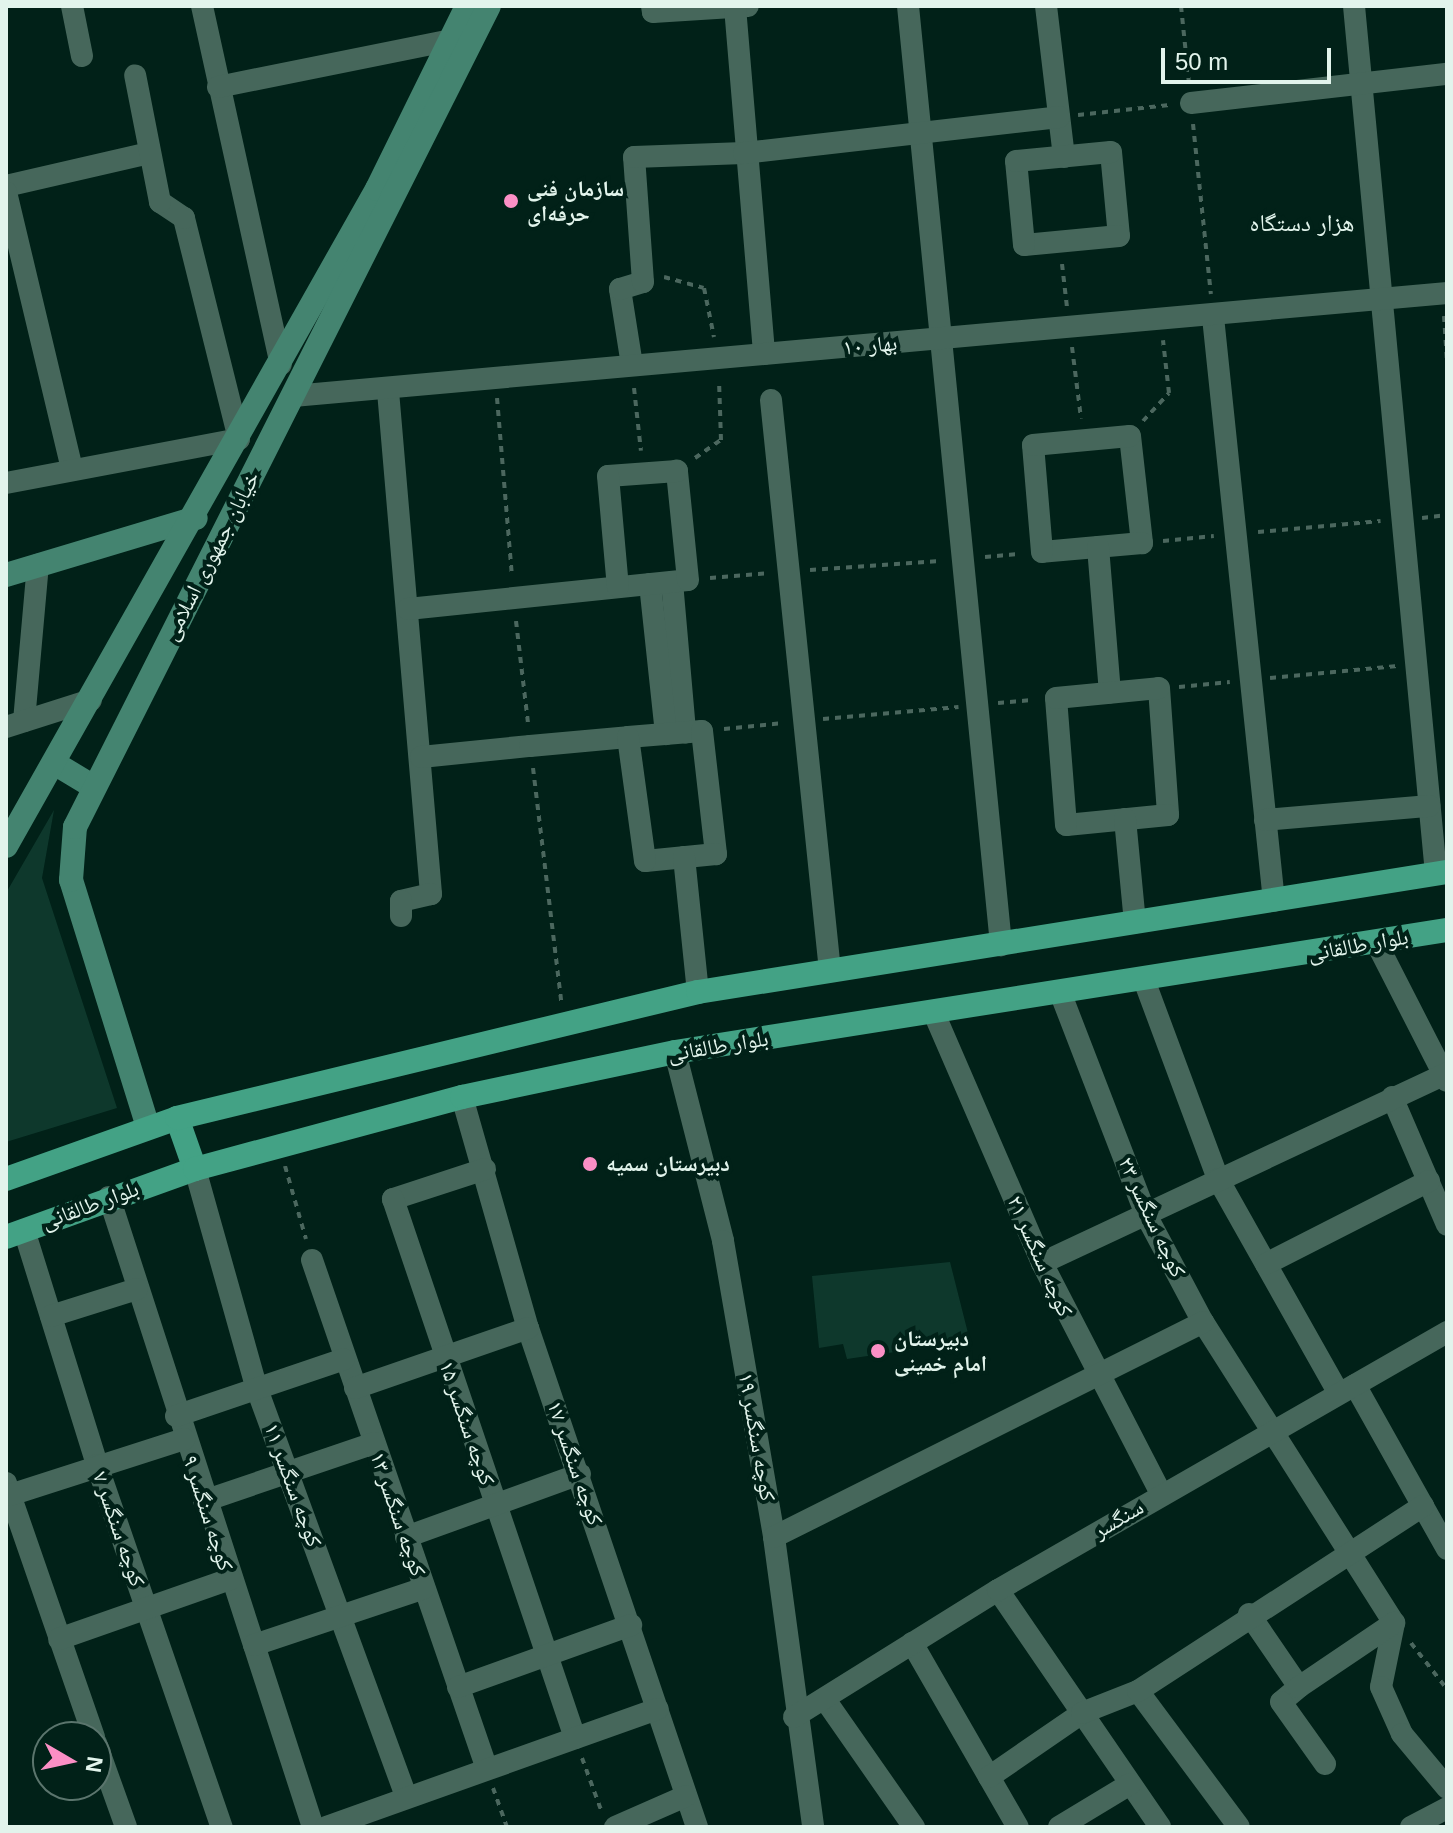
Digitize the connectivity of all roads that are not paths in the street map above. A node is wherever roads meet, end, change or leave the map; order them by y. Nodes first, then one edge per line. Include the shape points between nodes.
1 (72, 6) edge
2 (202, 6) edge
3 (467, 6) edge
4 (489, 6) edge
5 (908, 6) edge
6 (1046, 6) edge
7 (1354, 6) edge
8 (742, 7) edge
9 (652, 9) edge
10 (451, 40) junction
11 (82, 56) dead end
12 (1447, 74) edge
13 (135, 75) dead end
14 (1361, 84) junction
15 (218, 87) junction
16 (1191, 103) road end
17 (1059, 117) junction
18 (920, 133) junction
19 (149, 153) junction
20 (744, 153) junction
21 (1064, 157) junction
22 (6, 189) edge
23 (1445, 294) edge
24 (1382, 300) junction
25 (1213, 317) junction
26 (940, 339) junction
27 (764, 354) junction
28 (281, 364) junction
29 (632, 365) junction
30 (388, 391) junction
31 (293, 396) junction
32 (771, 400) dead end
33 (239, 439) junction
34 (72, 468) junction
35 (6, 483) edge
36 (196, 518) junction
37 (1098, 547) junction
38 (38, 565) junction
39 (6, 575) edge
40 (670, 582) junction
41 (618, 587) junction
42 (408, 609) junction
43 (1110, 693) junction
44 (91, 700) junction
45 (15, 724) edge
46 (684, 732) junction
47 (628, 737) junction
48 (421, 757) junction
49 (54, 763) junction
50 (94, 787) junction
51 (1429, 806) junction
52 (1125, 819) junction
53 (1265, 820) junction
54 (6, 846) edge
55 (684, 857) junction
56 (1442, 873) edge
57 (1274, 901) junction
58 (401, 916) dead end
59 (1135, 923) junction
60 (1447, 930) edge
61 (1376, 942) junction
62 (1001, 945) junction
63 (830, 971) junction
64 (1144, 980) junction
65 (698, 992) junction
66 (1060, 992) junction
67 (933, 1011) junction
68 (675, 1052) junction
69 (1446, 1076) edge
70 (462, 1097) junction
71 (1392, 1097) junction
72 (177, 1118) junction
73 (148, 1127) junction
74 (195, 1169) junction
75 (485, 1169) junction
76 (6, 1179) edge
77 (1218, 1179) junction
78 (1429, 1181) junction
79 (109, 1197) junction
80 (1146, 1215) junction
81 (1447, 1225) edge
82 (15, 1234) edge
83 (312, 1260) road end
84 (1042, 1263) junction
85 (1266, 1264) junction
86 (137, 1289) junction
87 (51, 1316) junction
88 (1203, 1322) junction
89 (528, 1328) junction
90 (1447, 1332) edge
91 (445, 1356) junction
92 (344, 1359) junction
93 (1097, 1378) junction
94 (355, 1388) junction
95 (1347, 1388) junction
96 (257, 1389) junction
97 (176, 1416) junction
98 (1270, 1430) junction
99 (184, 1439) junction
100 (374, 1443) junction
101 (97, 1465) junction
102 (288, 1472) junction
103 (580, 1474) junction
104 (8, 1489) edge
105 (1161, 1494) junction
106 (204, 1501) junction
107 (495, 1505) junction
108 (1423, 1506) junction
109 (406, 1537) junction
110 (774, 1537) junction
111 (1447, 1549) edge
112 (1352, 1551) junction
113 (230, 1579) junction
114 (424, 1588) junction
115 (998, 1590) junction
116 (148, 1610) junction
117 (341, 1614) junction
118 (1249, 1614) junction
119 (1394, 1623) junction
120 (631, 1625) junction
121 (59, 1639) junction
122 (912, 1643) junction
123 (254, 1645) junction
124 (547, 1655) junction
125 (458, 1687) junction
126 (1299, 1687) junction
127 (1138, 1691) junction
128 (826, 1701) junction
129 (658, 1709) junction
130 (1082, 1713) junction
131 (794, 1717) junction
132 (88, 1721) edge
133 (575, 1738) junction
134 (1325, 1764) dead end
135 (487, 1769) junction
136 (989, 1777) junction
137 (1130, 1784) junction
138 (112, 1788) edge
139 (1447, 1788) edge
140 (686, 1796) junction
141 (406, 1797) junction
142 (1447, 1808) edge
143 (608, 1820) edge
144 (1236, 1826) edge
145 (126, 1827) edge
146 (222, 1827) edge
147 (313, 1827) edge
148 (326, 1827) edge
149 (697, 1827) edge
150 (813, 1827) edge
151 (914, 1827) edge
152 (1018, 1827) edge
153 (1059, 1827) edge
154 (1160, 1827) edge
155 (1411, 1827) edge

1 - 11 street
2 - 15 street
3 - 10 street, خیابان جمهوری اسلامی
4 - 31 street, خیابان جمهوری اسلامی
5 - 18 street
6 - 17 street
7 - 14 street
8 - 9 street
8 - 20 street
10 - 15 street
10 - 28 street, خیابان جمهوری اسلامی
12 - 14 street
13 - 19 street
14 - 16 street
14 - 24 street
15 - 28 street
17 - 18 street
17 - 21 street
18 - 20 street
18 - 26 street
19 - 22 street
19 - 33 street via 160,202 184,218
20 - 27 street
20 - 29 street via 634,157 643,282 620,289
21 - 21 street via 1111,152 1119,236 1024,245 1016,161
22 - 34 street
23 - 24 street, بهار ۱۰
24 - 25 street, بهار ۱۰
24 - 51 street
25 - 26 street, بهار ۱۰
25 - 53 street
26 - 27 street, بهار ۱۰
26 - 62 street
27 - 29 street, بهار ۱۰
28 - 33 street, خیابان جمهوری اسلامی
29 - 30 street, بهار ۱۰
30 - 31 street, بهار ۱۰
30 - 42 street
31 - 50 street, خیابان جمهوری اسلامی
32 - 63 street
33 - 34 street
33 - 36 street, خیابان جمهوری اسلامی
34 - 35 street
36 - 38 street
36 - 44 street, خیابان جمهوری اسلامی
37 - 37 street via 1142,543 1130,436 1033,445 1042,552
37 - 43 street
38 - 39 street
38 - 45 street
40 - 41 street
40 - 41 street via 677,471 608,476
40 - 46 street via 668,652
41 - 42 street
42 - 48 street
43 - 52 street via 1159,688 1168,815
43 - 52 street via 1056,698 1066,825
44 - 45 street
44 - 49 street, خیابان جمهوری اسلامی
46 - 47 street
46 - 55 street via 716,854
47 - 48 street
47 - 55 street via 645,861
48 - 58 street via 431,894 401,901
49 - 50 street
49 - 54 street, خیابان جمهوری اسلامی
50 - 73 street, خیابان جمهوری اسلامی via 71,844 71,880
51 - 53 street
51 - 56 street
52 - 59 street
53 - 57 street
55 - 65 street
56 - 57 main road
57 - 59 main road
59 - 62 main road
60 - 61 main road, بلوار طالقانی
61 - 64 main road, بلوار طالقانی
61 - 69 street
62 - 63 main road
63 - 65 main road
64 - 66 main road, بلوار طالقانی
64 - 77 street
65 - 72 main road
66 - 67 main road, بلوار طالقانی
66 - 80 street, کوچه سنگسر ۲۳
67 - 68 main road, بلوار طالقانی
67 - 84 street, کوچه سنگسر ۲۱
68 - 70 main road, بلوار طالقانی
68 - 110 street, کوچه سنگسر ۱۹ via 723,1241
69 - 71 street
70 - 74 main road, بلوار طالقانی
70 - 75 street, کوچه سنگسر ۱۷
71 - 77 street
71 - 78 street
72 - 73 main road
72 - 74 main road
73 - 76 main road
74 - 79 main road, بلوار طالقانی
74 - 96 street, کوچه سنگسر ۱۱
75 - 89 street, کوچه سنگسر ۱۷
75 - 91 street, کوچه سنگسر ۱۵ via 393,1199
77 - 80 street
77 - 85 street
78 - 81 street
78 - 85 street
79 - 82 main road, بلوار طالقانی
79 - 86 street, کوچه سنگسر ۹
80 - 84 street
80 - 88 street, کوچه سنگسر ۲۳
82 - 87 street, کوچه سنگسر ۷
83 - 92 street, کوچه سنگسر ۱۳
84 - 93 street, کوچه سنگسر ۲۱
85 - 95 street
86 - 87 street
86 - 97 street, کوچه سنگسر ۹
87 - 101 street, کوچه سنگسر ۷
88 - 93 street
88 - 98 street, کوچه سنگسر ۲۳
89 - 91 street
89 - 103 street, کوچه سنگسر ۱۷
90 - 95 street, سنگسر
91 - 94 street
91 - 107 street, کوچه سنگسر ۱۵
92 - 94 street, کوچه سنگسر ۱۳
92 - 96 street
93 - 105 street, کوچه سنگسر ۲۱
93 - 110 street
94 - 100 street, کوچه سنگسر ۱۳
95 - 98 street, سنگسر
95 - 108 street
96 - 97 street
96 - 102 street, کوچه سنگسر ۱۱
97 - 99 street, کوچه سنگسر ۹
98 - 105 street, سنگسر
98 - 112 street, کوچه سنگسر ۲۳
99 - 101 street
99 - 106 street, کوچه سنگسر ۹
100 - 102 street
100 - 109 street, کوچه سنگسر ۱۳
101 - 104 street
101 - 116 street, کوچه سنگسر ۷
102 - 106 street
102 - 117 street, کوچه سنگسر ۱۱
103 - 107 street
103 - 120 street, کوچه سنگسر ۱۷
104 - 121 street
105 - 115 street, سنگسر
106 - 113 street, کوچه سنگسر ۹
107 - 109 street
107 - 124 street, کوچه سنگسر ۱۵
108 - 111 street
108 - 112 street
109 - 114 street, کوچه سنگسر ۱۳
110 - 131 street, کوچه سنگسر ۱۹
112 - 118 street
112 - 119 street, کوچه سنگسر ۲۳
113 - 116 street
113 - 123 street, کوچه سنگسر ۹
114 - 117 street
114 - 125 street, کوچه سنگسر ۱۳
115 - 122 street, سنگسر
115 - 130 street
116 - 121 street
116 - 146 street, کوچه سنگسر ۷
117 - 123 street
117 - 141 street, کوچه سنگسر ۱۱
118 - 126 street
118 - 127 street
119 - 126 street
119 - 139 street via 1381,1687 1402,1734
120 - 124 street
120 - 129 street, کوچه سنگسر ۱۷
121 - 132 street
122 - 128 street, سنگسر
122 - 136 street
123 - 147 street, کوچه سنگسر ۹
124 - 125 street
124 - 133 street, کوچه سنگسر ۱۵
125 - 135 street, کوچه سنگسر ۱۳
126 - 134 street via 1281,1702
127 - 130 street
127 - 144 street
128 - 131 street, سنگسر
128 - 151 street
129 - 133 street
129 - 140 street, کوچه سنگسر ۱۷
130 - 136 street
130 - 137 street
131 - 150 street, کوچه سنگسر ۱۹
133 - 135 street
135 - 141 street
136 - 152 street
137 - 153 street
137 - 154 street
138 - 145 street
140 - 143 street
140 - 149 street, کوچه سنگسر ۱۷
141 - 148 street
142 - 155 street

